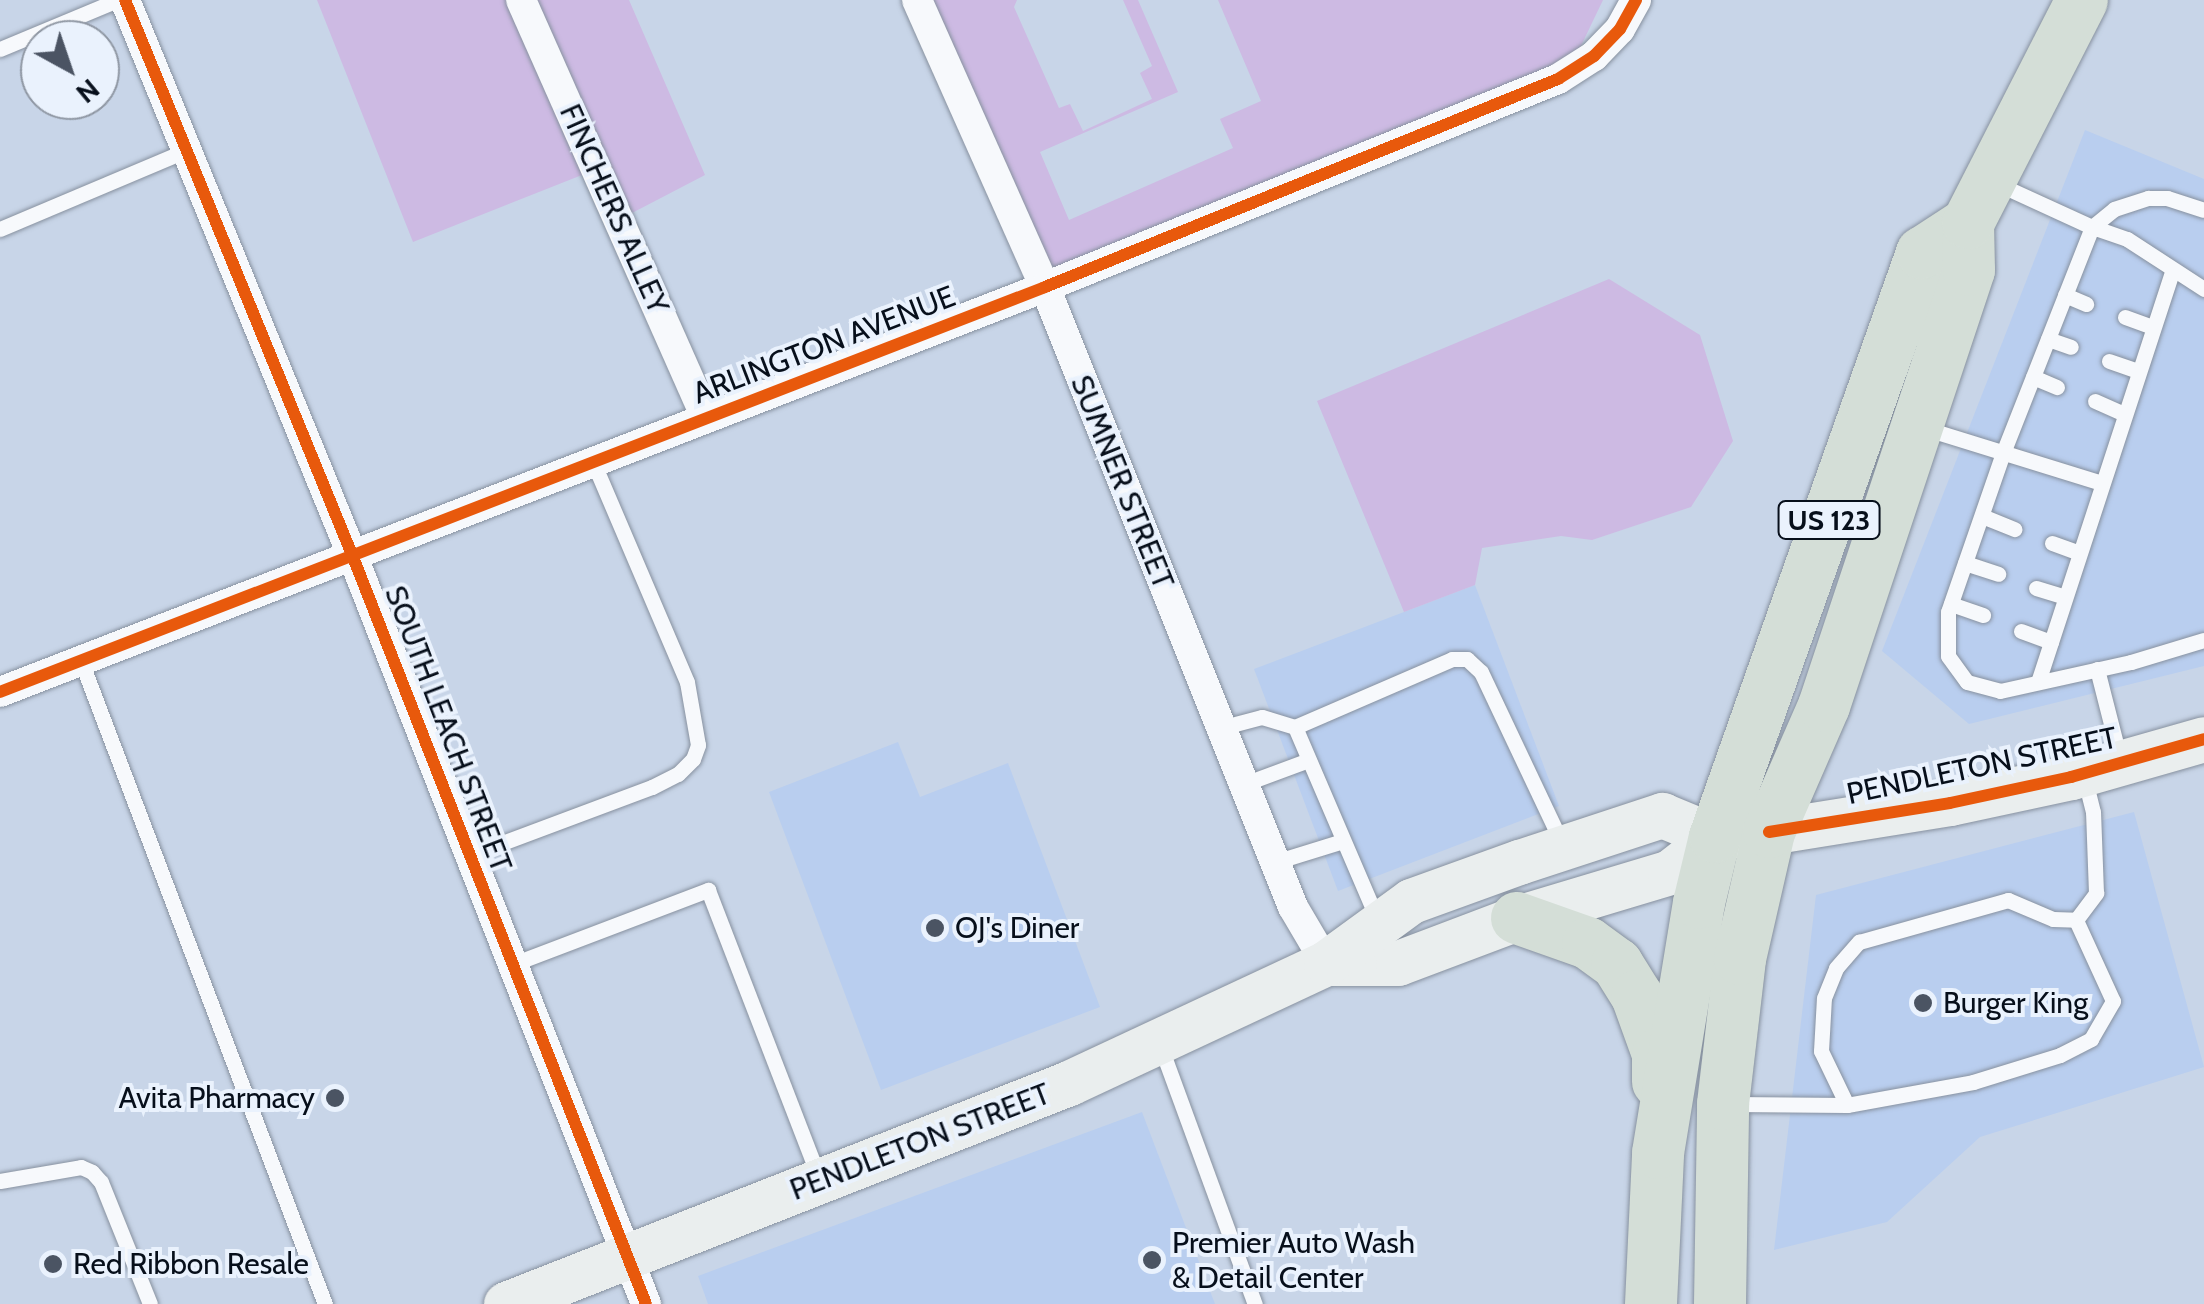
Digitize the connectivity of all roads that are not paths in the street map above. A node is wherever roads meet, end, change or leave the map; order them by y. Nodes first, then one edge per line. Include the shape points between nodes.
1 (121, 0) edge
2 (521, 0) edge
3 (917, 0) edge
4 (1636, 0) edge
5 (2082, 0) edge
6 (0, 49) edge
7 (187, 150) junction
8 (1979, 202) junction
9 (2203, 210) edge
10 (2092, 226) junction
11 (0, 229) edge
12 (2172, 270) junction
13 (1045, 286) junction
14 (2204, 289) edge
15 (2065, 295) junction
16 (2086, 304) dead end
17 (2125, 316) dead end
18 (2153, 327) junction
19 (2048, 338) junction
20 (2071, 346) dead end
21 (2109, 361) dead end
22 (2138, 371) junction
23 (2033, 377) junction
24 (2056, 387) dead end
25 (2095, 401) dead end
26 (2124, 414) junction
27 (706, 417) junction
28 (1916, 425) junction
29 (2004, 450) junction
30 (592, 462) junction
31 (2102, 483) junction
32 (1982, 516) junction
33 (2014, 529) dead end
34 (2052, 544) dead end
35 (2080, 552) junction
36 (354, 557) junction
37 (1965, 564) junction
38 (1998, 574) dead end
39 (2036, 588) dead end
40 (2065, 598) junction
41 (1951, 604) junction
42 (1983, 616) dead end
43 (2021, 631) dead end
44 (2204, 640) edge
45 (2050, 642) junction
46 (80, 661) junction
47 (2097, 670) junction
48 (2038, 682) junction
49 (0, 692) edge
50 (1295, 727) junction
51 (1220, 728) junction
52 (2204, 739) edge
53 (1308, 760) junction
54 (2102, 768) junction
55 (1244, 784) junction
56 (1769, 832) junction
57 (1715, 837) junction
58 (1343, 841) junction
59 (1564, 847) junction
60 (470, 855) junction
61 (1275, 862) junction
62 (1516, 918) junction
63 (2076, 920) junction
64 (1379, 924) junction
65 (1326, 963) junction
66 (513, 964) junction
67 (1158, 1042) junction
68 (1723, 1104) junction
69 (1847, 1104) junction
70 (1658, 1152) junction
71 (0, 1181) edge
72 (820, 1182) junction
73 (627, 1257) junction
74 (150, 1304) edge
75 (325, 1304) edge
76 (506, 1304) edge
77 (646, 1304) edge
78 (1254, 1304) edge
79 (1651, 1304) edge
80 (1720, 1304) edge

1 - 6 lane
1 - 7 street, SOUTH LEACH STREET
2 - 27 street, FINCHERS ALLEY
3 - 13 street, SUMNER STREET
4 - 13 street, ARLINGTON AVENUE via 1594,56 1558,79
5 - 8 highway, US 123
7 - 11 lane
7 - 36 street, SOUTH LEACH STREET
8 - 10 lane
8 - 28 highway, US 123 via 1970,270
8 - 57 highway, US 123 via 1922,252
9 - 10 lane via 2148,198 2114,209
10 - 12 lane via 2127,238
10 - 15 lane
12 - 14 lane
12 - 18 lane
13 - 27 street, ARLINGTON AVENUE
13 - 51 street, SUMNER STREET
15 - 16 lane
15 - 19 lane
17 - 18 lane
18 - 22 lane
19 - 20 lane
19 - 23 lane
21 - 22 lane
22 - 26 lane
23 - 24 lane
23 - 29 lane
25 - 26 lane
26 - 31 lane
27 - 30 street, ARLINGTON AVENUE
28 - 29 lane
28 - 56 highway, US 123 via 1824,706
29 - 31 lane
29 - 32 lane
30 - 36 street, ARLINGTON AVENUE
30 - 60 lane via 686,682 698,745 694,759 652,786
31 - 35 lane
32 - 33 lane
32 - 37 lane
34 - 35 lane
35 - 40 lane
36 - 46 street, ARLINGTON AVENUE
36 - 60 street, SOUTH LEACH STREET
37 - 38 lane
37 - 41 lane
39 - 40 lane
40 - 45 lane
41 - 42 lane
41 - 48 lane via 1948,656 1968,682 2000,691
43 - 45 lane
44 - 47 lane
45 - 48 lane
46 - 49 street, ARLINGTON AVENUE
46 - 75 lane
47 - 48 lane
47 - 54 lane
50 - 51 lane via 1262,717
50 - 53 lane
50 - 59 lane via 1452,659 1467,659 1481,672
51 - 55 street, SUMNER STREET
52 - 54 main road, PENDLETON STREET
53 - 55 lane
53 - 58 lane
54 - 56 main road, PENDLETON STREET via 1950,803
54 - 63 lane via 2093,812 2096,893
55 - 61 street, SUMNER STREET
56 - 57 main road, PENDLETON STREET
56 - 68 highway, US 123 via 1740,960
57 - 59 main road, PENDLETON STREET via 1662,815
57 - 62 main road, PENDLETON STREET via 1670,872
57 - 70 highway, US 123
58 - 61 lane
58 - 64 lane
59 - 64 main road, PENDLETON STREET via 1411,902
60 - 66 street, SOUTH LEACH STREET
61 - 65 street, SUMNER STREET
62 - 65 main road, PENDLETON STREET via 1398,964
62 - 70 highway via 1588,942 1617,964 1637,996 1658,1054
63 - 69 lane via 2113,1001 2091,1039 1973,1082
63 - 69 lane via 2053,920 2008,900 1859,942 1836,968 1824,998 1821,1051
64 - 65 main road, PENDLETON STREET
65 - 67 main road, PENDLETON STREET
66 - 72 lane via 708,890
66 - 73 street, SOUTH LEACH STREET
67 - 72 main road, PENDLETON STREET via 1070,1084
67 - 78 lane
68 - 69 lane
68 - 80 highway, US 123
70 - 79 highway, US 123
71 - 74 lane via 81,1168 92,1172 102,1182
72 - 73 main road, PENDLETON STREET
73 - 76 main road, PENDLETON STREET
73 - 77 street, SOUTH LEACH STREET

